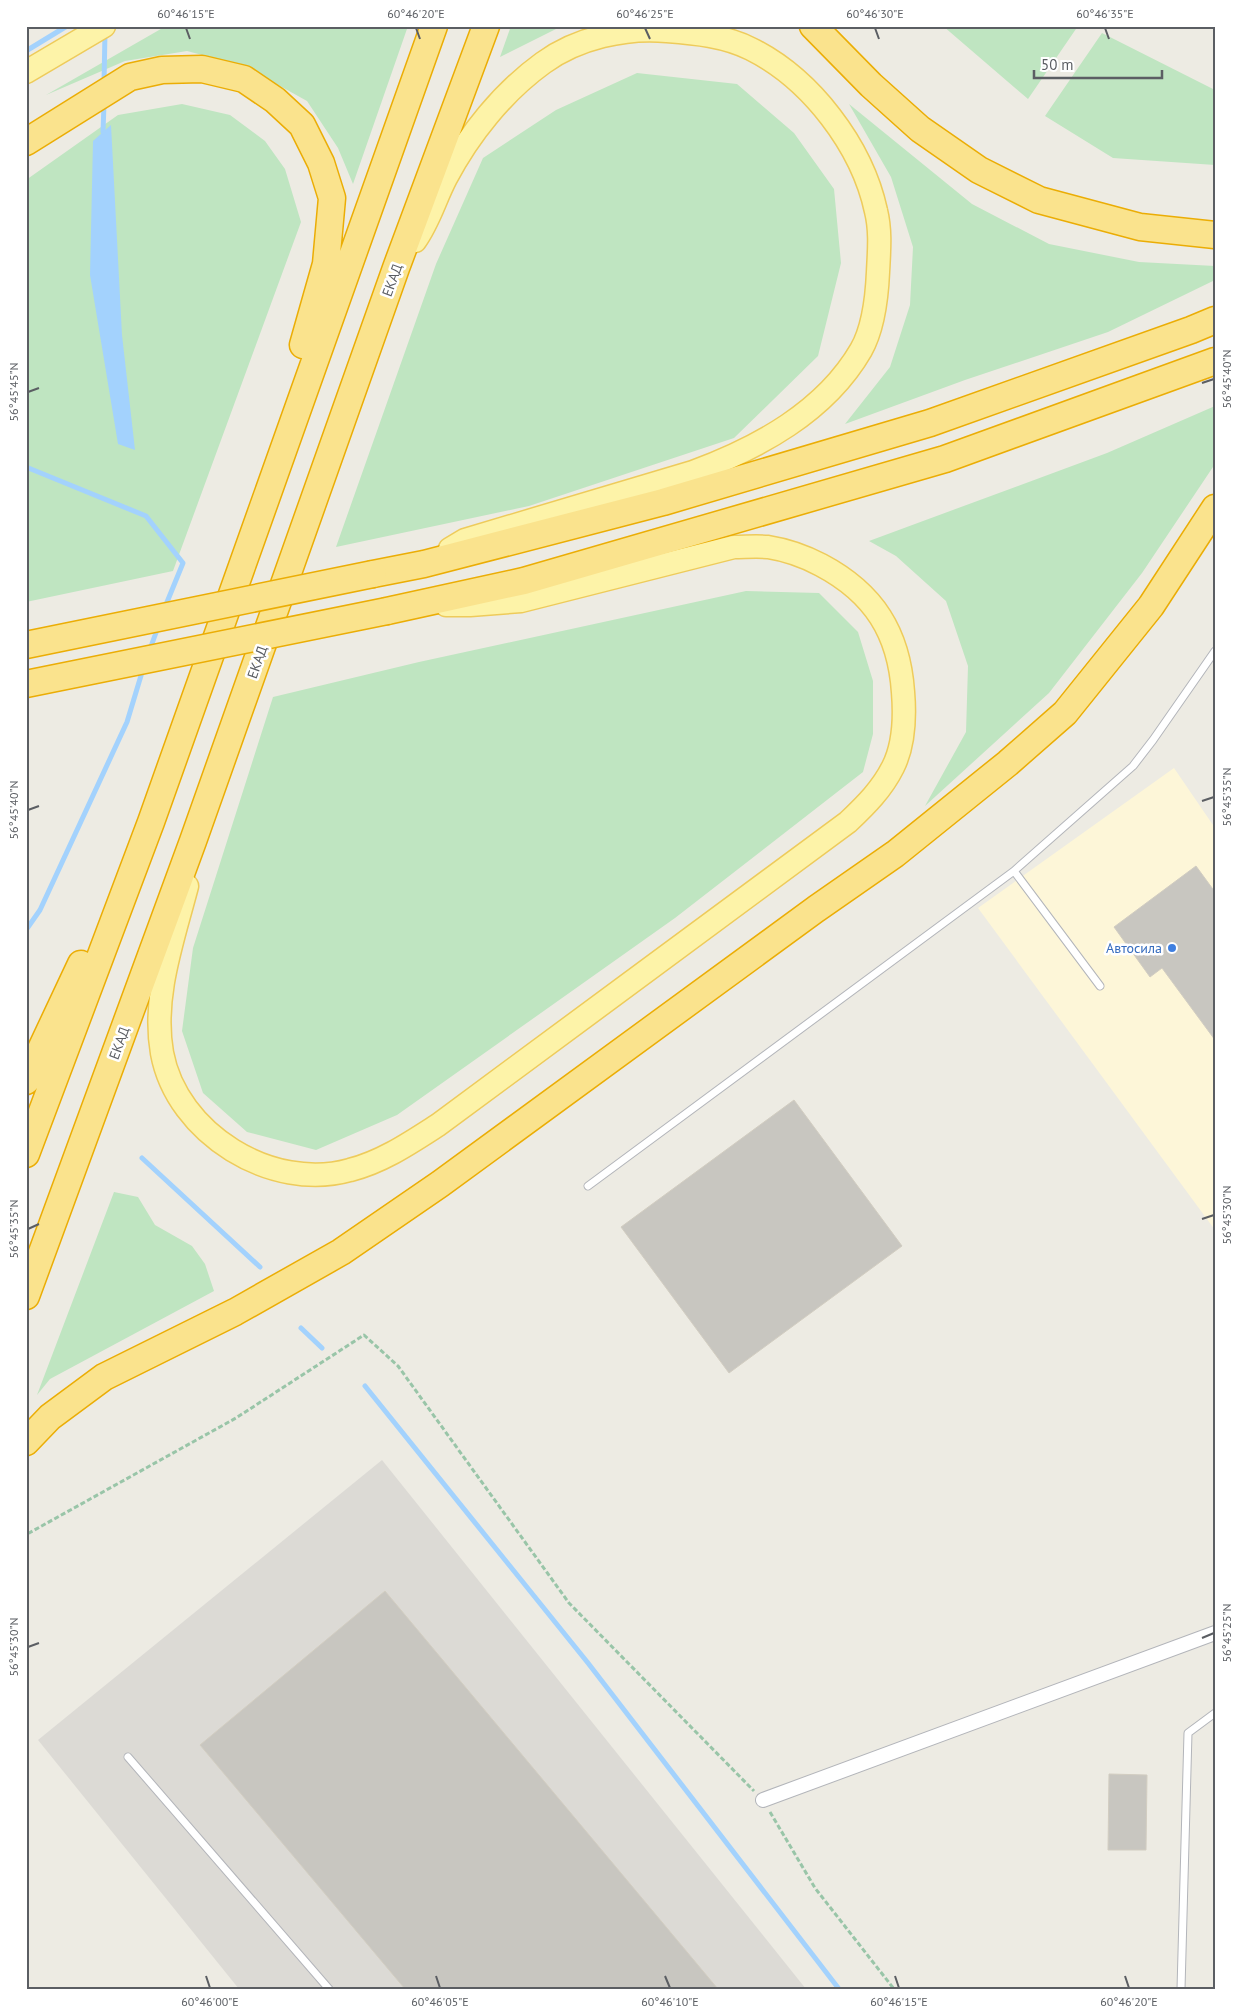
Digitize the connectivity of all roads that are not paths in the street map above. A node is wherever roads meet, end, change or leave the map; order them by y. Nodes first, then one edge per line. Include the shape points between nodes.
1 (434, 26) edge
2 (486, 26) edge
3 (813, 26) edge
4 (101, 28) edge
5 (26, 72) edge
6 (26, 142) edge
7 (1215, 235) edge
8 (396, 268) junction
9 (1215, 320) edge
10 (1215, 361) edge
11 (274, 473) junction
12 (1215, 508) edge
13 (424, 564) junction
14 (418, 605) junction
15 (26, 645) edge
16 (1215, 651) edge
17 (26, 684) edge
18 (151, 822) junction
19 (193, 842) junction
20 (1014, 871) junction
21 (1100, 986) dead end
22 (26, 1081) edge
23 (26, 1154) edge
24 (588, 1186) dead end
25 (26, 1296) edge
26 (26, 1442) edge
27 (1215, 1633) edge
28 (1215, 1713) edge
29 (128, 1757) dead end
30 (763, 1800) road end
31 (329, 1989) edge
32 (1181, 1989) edge

1 - 11 highway
2 - 8 highway, ЕКАД
3 - 7 highway via 920,129 979,170 1039,200 1140,227
4 - 5 main road
6 - 11 highway via 130,77 162,70 202,69 244,79 275,100 302,126 321,163 332,198 326,264 287,402
8 - 13 main road via 422,233 447,177 470,140 517,84 545,61 574,46 609,34 649,29 717,38 749,48 780,66 832,119 855,154 877,213 880,250 877,291 862,349 839,380 788,427 726,460 465,540
8 - 19 highway, ЕКАД
9 - 13 highway via 930,423 663,502
10 - 14 highway via 945,459 524,581
11 - 18 highway
12 - 26 highway via 1151,606 1065,712 1008,763 895,854 356,1242 235,1312 104,1377 50,1417
13 - 15 highway, bridge
14 - 17 highway, bridge
14 - 19 main road via 470,606 521,601 734,547 766,547 793,552 854,585 880,615 897,653 905,712 894,765 872,799 848,822 438,1126 374,1162 327,1174 283,1171 238,1155 206,1130 168,1075 160,1029 162,994 194,862
16 - 20 lane via 1133,766
18 - 22 highway via 117,886
18 - 23 highway
19 - 25 highway, ЕКАД
20 - 21 lane
20 - 24 lane
27 - 30 street
28 - 32 lane via 1188,1732
29 - 31 lane

